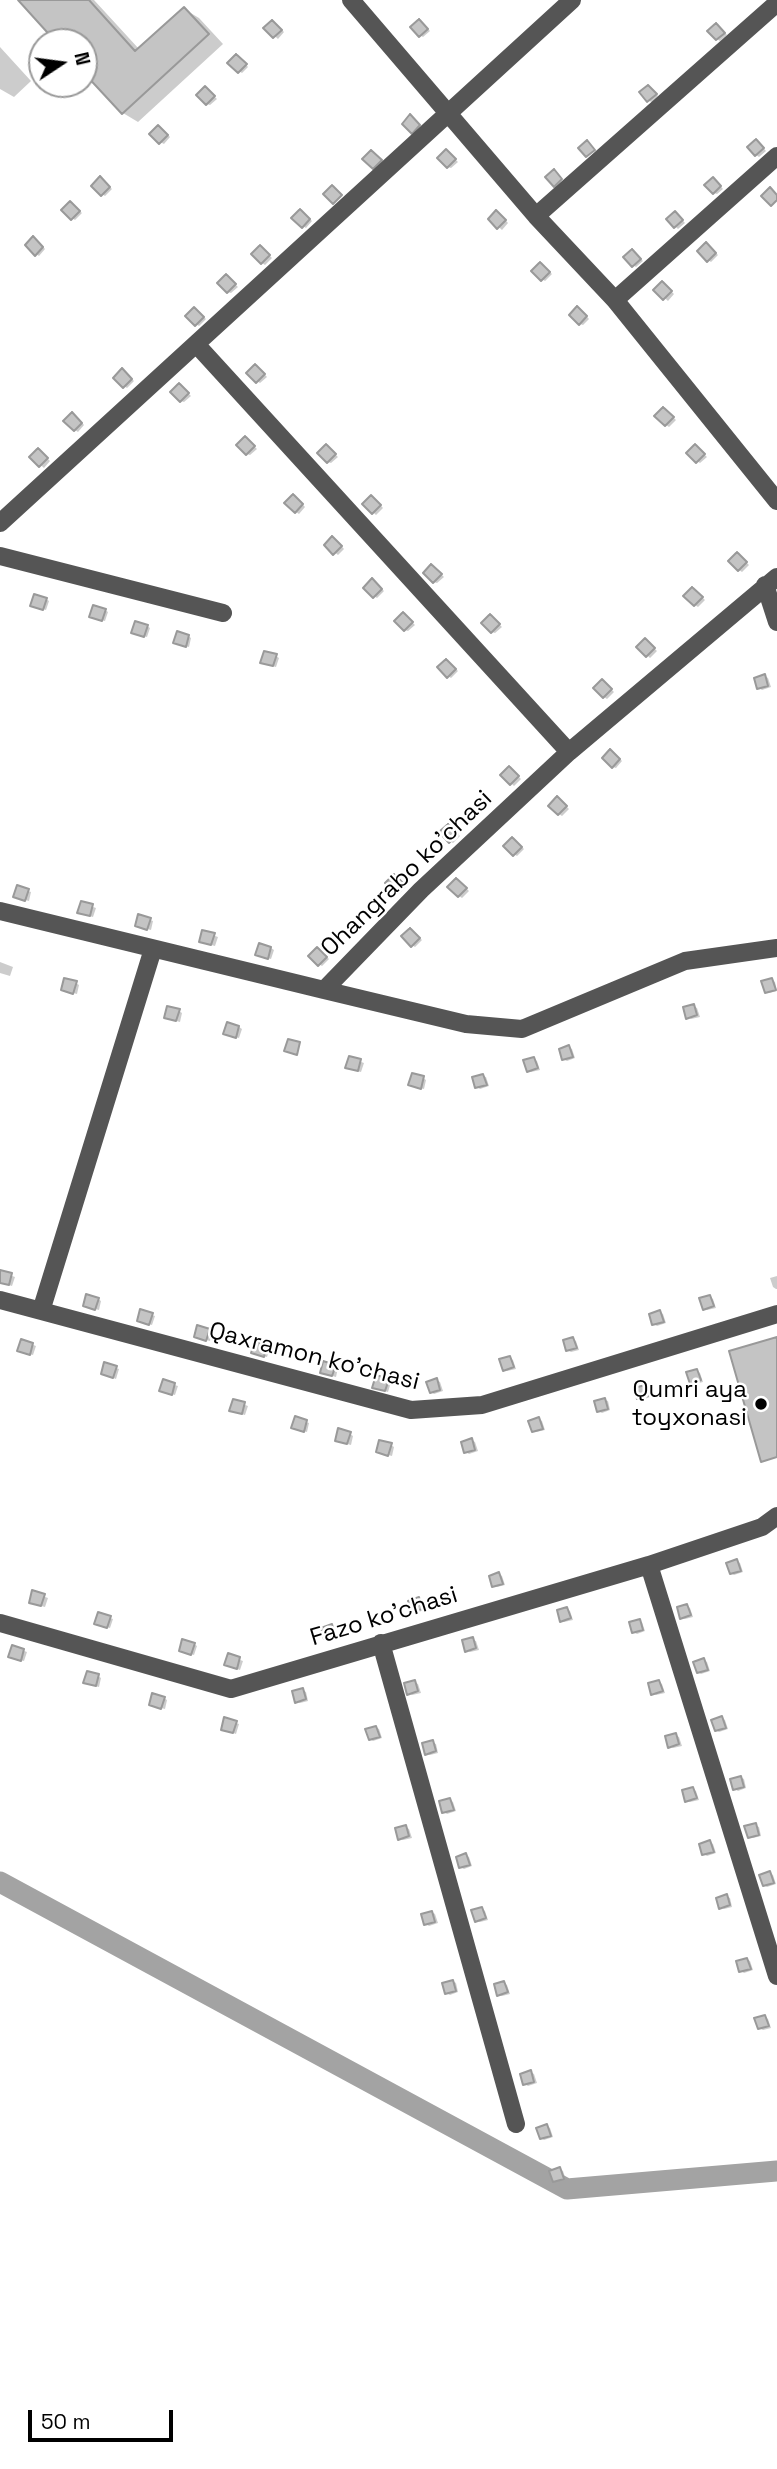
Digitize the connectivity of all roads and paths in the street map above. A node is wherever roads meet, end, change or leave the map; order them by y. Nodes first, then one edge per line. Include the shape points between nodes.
1 (351, 0) edge
2 (572, 0) edge
3 (777, 3) edge
4 (449, 113) junction
5 (777, 156) edge
6 (536, 216) junction
7 (615, 300) junction
8 (196, 344) junction
9 (777, 501) edge
10 (0, 523) edge
11 (0, 556) edge
12 (771, 581) edge
13 (223, 613) dead end
14 (777, 622) edge
15 (569, 752) junction
16 (0, 911) edge
17 (777, 948) edge
18 (153, 949) junction
19 (324, 990) junction
20 (0, 1300) edge
21 (41, 1311) junction
22 (777, 1314) edge
23 (777, 1516) edge
24 (649, 1565) junction
25 (0, 1623) edge
26 (381, 1643) junction
27 (777, 1976) edge
28 (516, 2124) dead end

1 - 4 street
2 - 4 street
3 - 6 street
4 - 6 street
4 - 8 street
5 - 7 street
6 - 7 street
7 - 9 street
8 - 10 street
8 - 15 street
11 - 13 street
12 - 14 street
12 - 15 street, Ohangrabo ko'chasi
15 - 19 street, Ohangrabo ko'chasi via 421,890
16 - 18 street, Ohangrabo ko'chasi
17 - 19 street via 685,961 522,1029 466,1024
18 - 19 street, Ohangrabo ko'chasi
18 - 21 street
20 - 21 street, Qaxramon ko'chasi
21 - 22 street, Qaxramon ko'chasi via 411,1410 482,1405
23 - 24 street, Fazo ko'chasi via 762,1527
24 - 26 street, Fazo ko'chasi
24 - 27 street
25 - 26 street, Fazo ko'chasi via 231,1689
26 - 28 street

